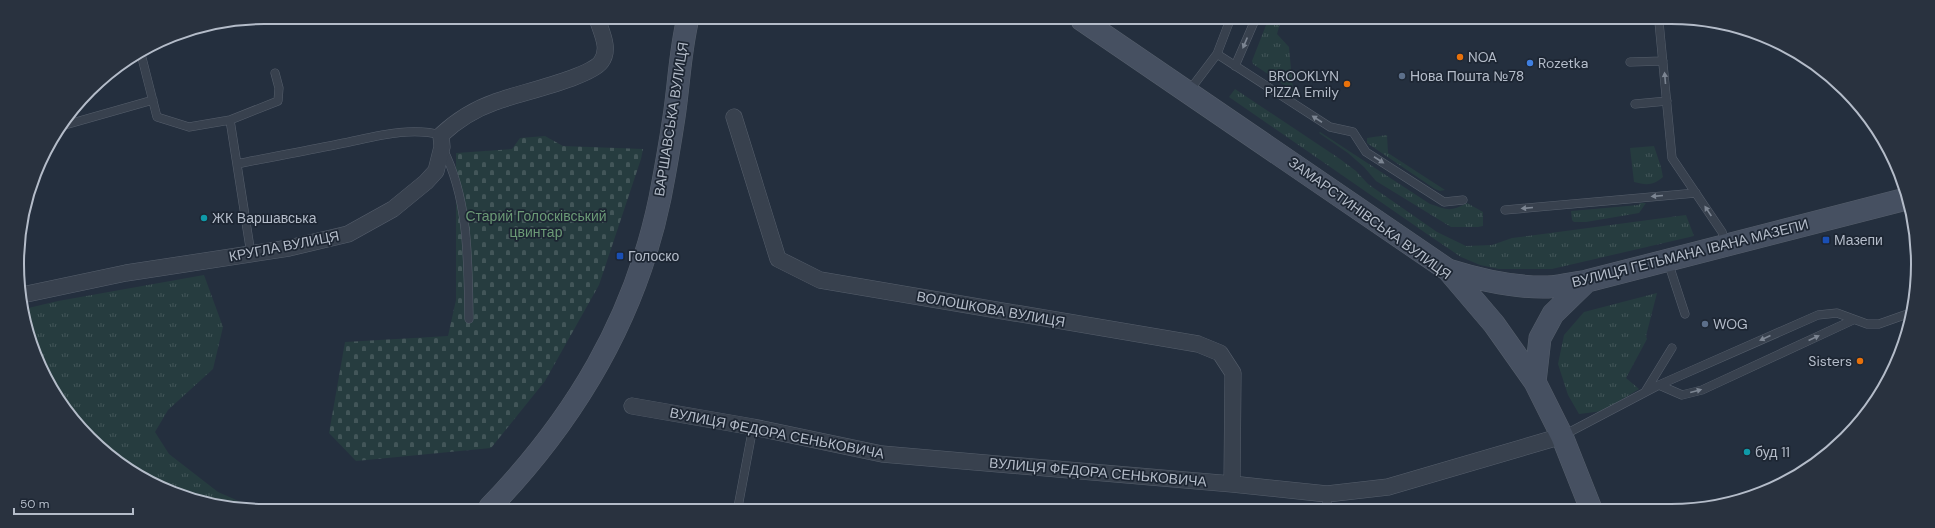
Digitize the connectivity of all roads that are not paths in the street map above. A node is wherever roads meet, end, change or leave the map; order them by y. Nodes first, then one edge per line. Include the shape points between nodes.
1 (599, 24) edge
2 (687, 24) edge
3 (1088, 24) edge
4 (1228, 24) edge
5 (1253, 24) edge
6 (1659, 24) edge
7 (1217, 54) junction
8 (142, 57) edge
9 (1663, 61) junction
10 (1630, 62) dead end
11 (1235, 66) junction
12 (275, 73) dead end
13 (1189, 92) junction
14 (153, 100) junction
15 (1667, 101) junction
16 (1635, 104) dead end
17 (734, 118) dead end
18 (230, 120) junction
19 (70, 124) edge
20 (441, 141) junction
21 (237, 164) junction
22 (1696, 193) junction
23 (1463, 200) dead end
24 (1902, 200) edge
25 (1504, 210) dead end
26 (1726, 243) junction
27 (251, 254) junction
28 (1667, 261) junction
29 (1448, 270) junction
30 (1587, 281) junction
31 (26, 293) edge
32 (1685, 314) dead end
33 (1905, 315) edge
34 (469, 319) dead end
35 (1854, 320) junction
36 (1672, 348) dead end
37 (1535, 382) junction
38 (1659, 385) junction
39 (1645, 393) junction
40 (632, 406) dead end
41 (753, 427) junction
42 (1562, 436) junction
43 (1232, 484) junction
44 (1327, 501) edge
45 (493, 504) edge
46 (739, 504) edge
47 (1589, 504) edge

1 - 20 street via 606,46 605,55 595,68 495,102 454,123
2 - 45 main road, ВАРШАВСЬКА ВУЛИЦЯ via 660,198 645,254 627,304 614,335 579,398 552,436
3 - 13 main road, ЗАМАРСТИНІВСЬКА ВУЛИЦЯ
4 - 7 lane
5 -> 11 lane
6 - 9 lane
7 - 11 lane
7 - 13 lane
8 - 14 lane
9 - 10 lane
15 -> 9 lane
11 - 23 lane via 1330,127 1353,132 1366,152 1444,202
12 - 18 lane via 279,88 278,101
13 - 29 main road, ЗАМАРСТИНІВСЬКА ВУЛИЦЯ
14 - 18 lane via 157,118 188,127
14 - 19 lane
15 - 16 lane
15 - 22 lane via 1672,158
17 - 43 street, ВОЛОШКОВА ВУЛИЦЯ via 778,259 820,280 1198,344 1220,353 1233,373
18 - 21 lane
20 - 21 lane via 426,131 414,131
20 - 27 street, КРУГЛА ВУЛИЦЯ via 436,171 393,209 348,234
20 - 34 lane via 453,167 462,206 468,260
21 - 27 lane
22 -> 25 lane
26 -> 22 lane via 1722,232
24 - 26 main road, ВУЛИЦЯ ГЕТЬМАНА ІВАНА МАЗЕПИ
26 - 28 main road, ВУЛИЦЯ ГЕТЬМАНА ІВАНА МАЗЕПИ
27 - 31 street, КРУГЛА ВУЛИЦЯ via 126,272
28 - 30 main road, ВУЛИЦЯ ГЕТЬМАНА ІВАНА МАЗЕПИ
28 - 32 lane
29 - 30 main road, ВУЛИЦЯ ГЕТЬМАНА ІВАНА МАЗЕПИ via 1478,280 1508,284 1547,287
29 - 37 main road, ЗАМАРСТИНІВСЬКА ВУЛИЦЯ via 1494,324
30 - 37 main road via 1553,314 1540,338
33 - 35 lane via 1879,324
35 -> 38 lane via 1837,313 1818,315
38 -> 35 lane via 1682,395 1702,390
36 - 39 lane
37 - 42 main road, ЗАМАРСТИНІВСЬКА ВУЛИЦЯ
38 - 39 lane
39 - 42 lane
40 - 41 street, ВУЛИЦЯ ФЕДОРА СЕНЬКОВИЧА
41 - 43 street, ВУЛИЦЯ ФЕДОРА СЕНЬКОВИЧА via 882,454
41 - 46 lane
42 - 44 street, ВУЛИЦЯ ФЕДОРА СЕНЬКОВИЧА via 1388,487
42 - 47 main road, ЗАМАРСТИНІВСЬКА ВУЛИЦЯ
43 - 44 street, ВУЛИЦЯ ФЕДОРА СЕНЬКОВИЧА

